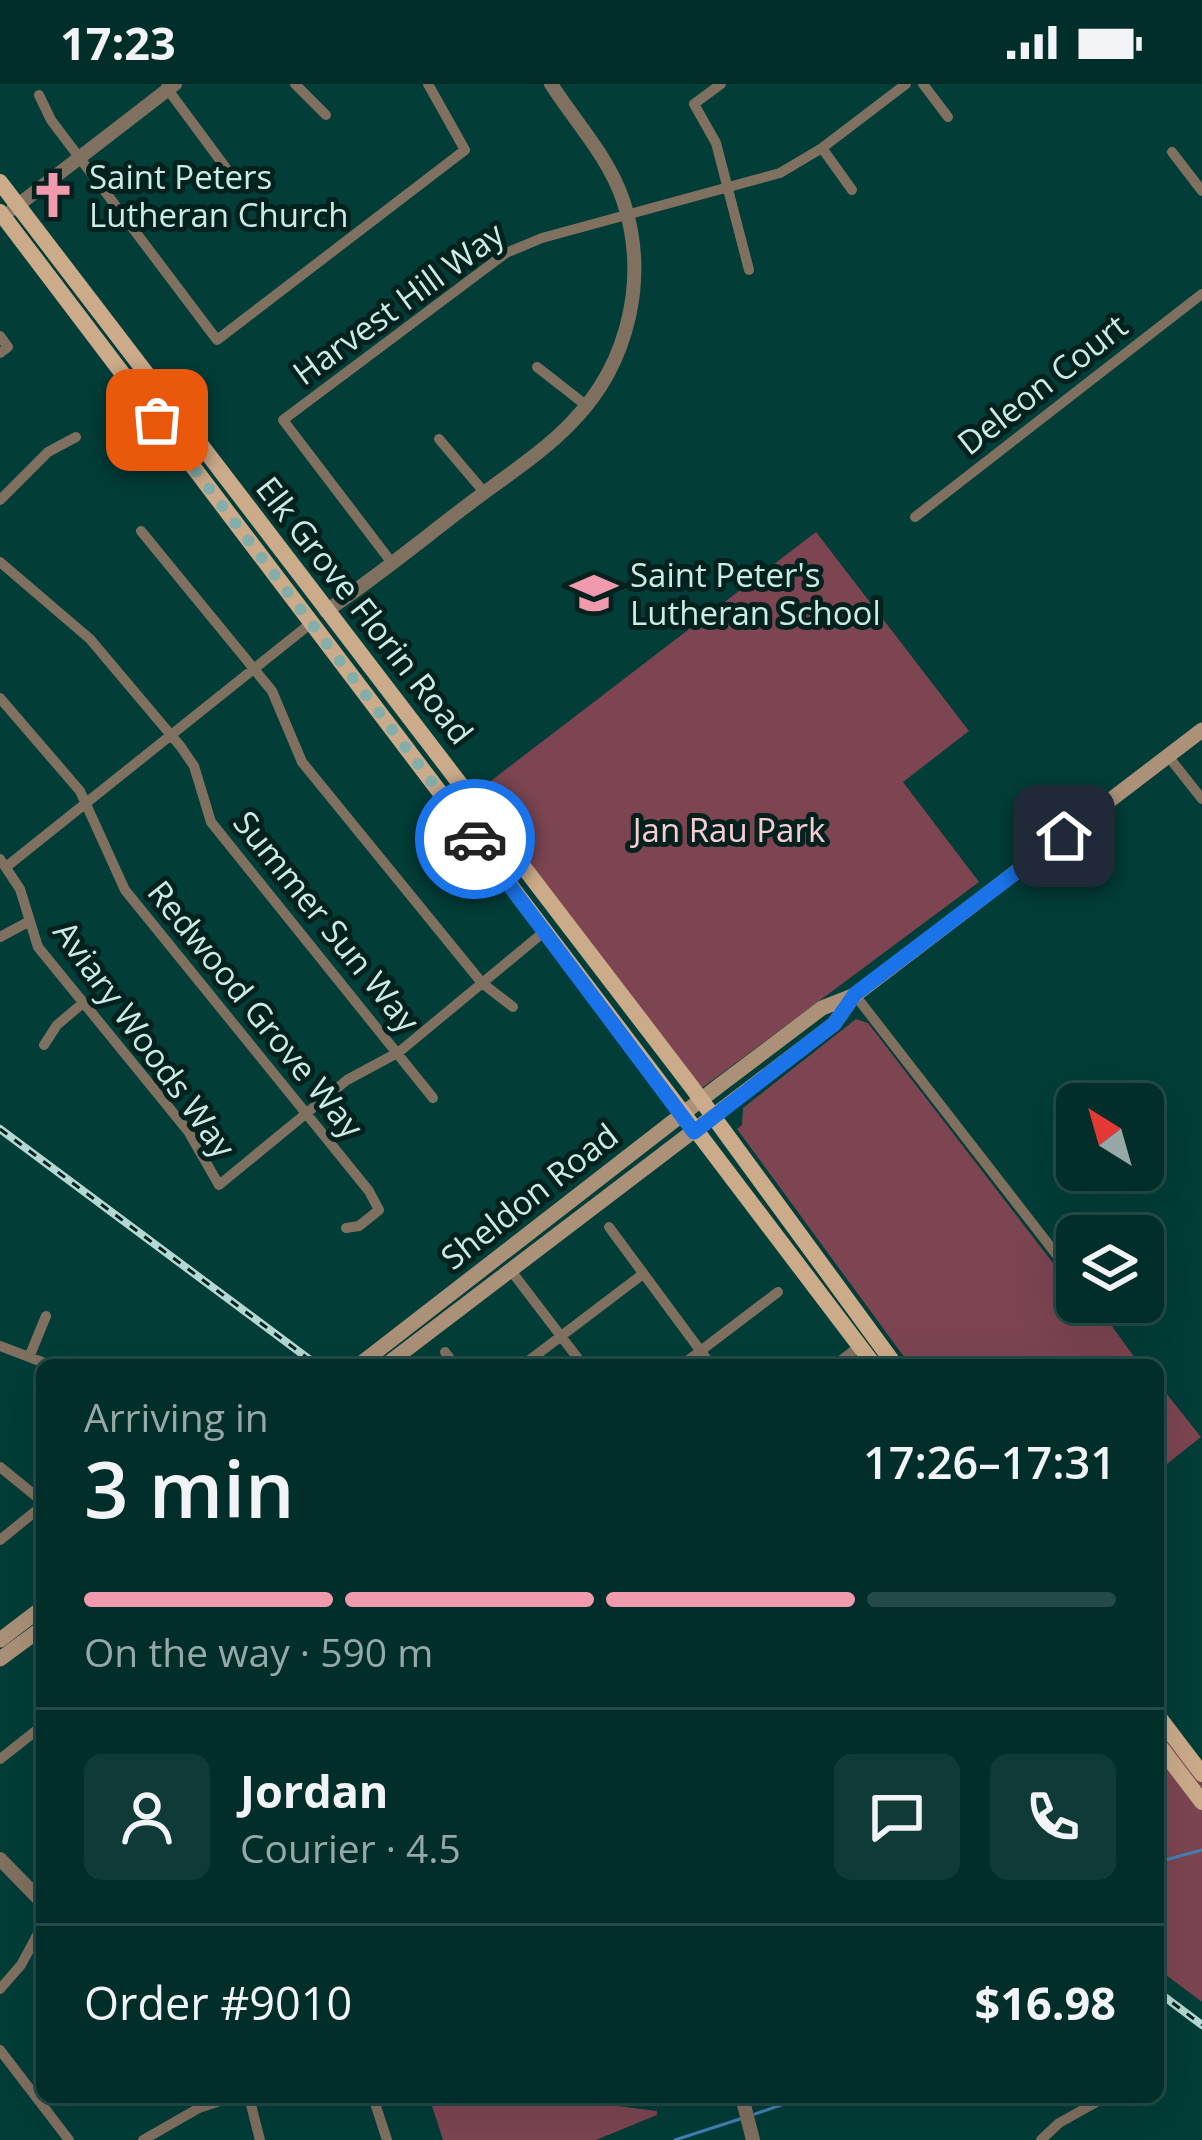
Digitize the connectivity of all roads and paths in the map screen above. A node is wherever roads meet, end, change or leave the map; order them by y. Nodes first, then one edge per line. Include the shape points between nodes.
1 (295, 84) edge
2 (428, 84) edge
3 (551, 84) edge
4 (721, 84) edge
5 (906, 84) edge
6 (922, 84) edge
7 (169, 86) edge
8 (39, 95) dead end
9 (326, 115) dead end
10 (947, 117) dead end
11 (822, 148) junction
12 (1172, 152) dead end
13 (79, 158) junction
14 (0, 182) edge
15 (237, 183) dead end
16 (729, 189) junction
17 (852, 190) dead end
18 (1202, 191) edge
19 (5, 213) edge
20 (627, 215) junction
21 (749, 270) dead end
22 (1202, 294) edge
23 (0, 336) edge
24 (0, 353) edge
25 (537, 367) dead end
26 (586, 406) junction
27 (76, 437) dead end
28 (439, 439) dead end
29 (484, 492) junction
30 (0, 500) edge
31 (915, 517) dead end
32 (238, 527) junction
33 (141, 531) dead end
34 (0, 562) edge
35 (392, 563) junction
36 (326, 611) junction
37 (310, 624) junction
38 (349, 638) junction
39 (252, 667) junction
40 (0, 698) edge
41 (1202, 730) edge
42 (170, 734) junction
43 (1168, 756) junction
44 (1202, 799) edge
45 (85, 803) junction
46 (3, 863) edge
47 (28, 922) junction
48 (545, 931) junction
49 (0, 938) edge
50 (482, 983) junction
51 (855, 994) junction
52 (83, 1003) junction
53 (513, 1007) dead end
54 (44, 1045) dead end
55 (399, 1052) junction
56 (433, 1098) dead end
57 (700, 1101) junction
58 (307, 1113) junction
59 (682, 1116) junction
60 (712, 1118) junction
61 (694, 1132) junction
62 (539, 1227) junction
63 (609, 1227) dead end
64 (346, 1228) dead end
65 (1056, 1254) edge
66 (512, 1272) junction
67 (644, 1274) junction
68 (778, 1292) dead end
69 (483, 1293) junction
70 (46, 1316) dead end
71 (561, 1336) junction
72 (0, 1346) edge
73 (860, 1346) junction
74 (700, 1351) junction
75 (445, 1352) dead end
76 (30, 1355) junction
77 (38, 1359) edge
78 (367, 1359) edge
79 (394, 1359) edge
80 (450, 1359) edge
81 (532, 1359) edge
82 (578, 1359) edge
83 (690, 1359) edge
84 (706, 1359) edge
85 (843, 1359) edge
86 (883, 1359) edge
87 (884, 1359) edge
88 (0, 1467) edge
89 (36, 1498) edge
90 (36, 1508) edge
91 (0, 1540) edge
92 (36, 1613) edge
93 (36, 1632) edge
94 (0, 1640) edge
95 (0, 1659) edge
96 (1164, 1724) edge
97 (36, 1732) edge
98 (1164, 1752) edge
99 (0, 1759) edge
100 (1202, 1774) edge
101 (1202, 1802) edge
102 (0, 1859) edge
103 (36, 1896) edge
104 (36, 1936) edge
105 (0, 1989) edge
106 (0, 2050) edge
107 (36, 2097) edge
108 (41, 2103) edge
109 (214, 2103) edge
110 (251, 2103) edge
111 (375, 2103) edge
112 (743, 2103) edge
113 (1095, 2103) dead end
114 (753, 2136) edge
115 (69, 2140) edge
116 (143, 2140) edge
117 (260, 2140) edge
118 (387, 2140) edge
119 (1041, 2140) edge

1 - 9 street
2 - 13 street via 465,150 218,340
3 - 20 street via 603,158
4 - 16 street via 694,104
5 - 11 street, Harvest Hill Way
6 - 10 street
7 - 13 street
7 - 15 street
8 - 13 street
11 - 16 street, Harvest Hill Way
11 - 17 street
12 - 18 street
13 - 19 street
14 - 19 main road, Elk Grove Florin Road
16 - 20 street, Harvest Hill Way
16 - 21 street
19 - 32 main road, Elk Grove Florin Road
19 - 36 main road, Elk Grove Florin Road
20 - 26 street via 629,317
20 - 35 street, Harvest Hill Way via 506,253 283,420
22 - 31 street, Deleon Court
23 - 24 street via 8,347
25 - 26 street
26 - 29 street
27 - 30 street via 48,452
28 - 29 street
29 - 35 street
32 - 36 main road via 260,536 308,601
32 - 37 main road, Elk Grove Florin Road
33 - 39 street
34 - 42 street, Summer Sun Way via 90,639
35 - 36 street
36 - 38 main road, Elk Grove Florin Road
37 - 38 main road
37 - 39 street
37 - 48 main road, Elk Grove Florin Road
38 - 57 main road, Elk Grove Florin Road
39 - 42 street
39 - 50 street via 272,691 302,762
40 - 45 street, Redwood Grove Way
41 - 43 main road, Sheldon Road
42 - 45 street
42 - 55 street, Summer Sun Way via 194,766 211,822
43 - 44 street
43 - 51 main road, Sheldon Road
45 - 46 street
45 - 58 street, Redwood Grove Way via 124,890
46 - 47 street, Aviary Woods Way
47 - 49 street
47 - 52 street, Aviary Woods Way
48 - 50 street
48 - 59 main road, Elk Grove Florin Road
50 - 53 street
50 - 55 street
51 - 57 main road, Sheldon Road via 822,1009
51 - 60 main road, Sheldon Road via 834,1024
51 - 65 street
52 - 54 street
52 - 58 street, Aviary Woods Way via 188,1131 219,1185
55 - 56 street, Summer Sun Way
55 - 58 street
57 - 59 main road, Sheldon Road
57 - 60 main road, Elk Grove Florin Road
58 - 64 street, Redwood Grove Way via 379,1210
59 - 61 main road, Elk Grove Florin Road
59 - 62 main road, Sheldon Road
60 - 61 main road, Sheldon Road
60 - 87 main road, Elk Grove Florin Road
61 - 66 main road, Sheldon Road
61 - 73 main road, Elk Grove Florin Road
62 - 69 main road
62 - 78 main road, Sheldon Road
63 - 67 street
66 - 69 main road, Sheldon Road
66 - 71 street
67 - 71 street
67 - 74 street
68 - 74 street
69 - 79 main road, Sheldon Road
70 - 76 street
71 - 81 street
71 - 82 street
72 - 76 street
73 - 85 street
73 - 86 main road via 871,1345
74 - 83 street
74 - 84 street
75 - 80 street
76 - 77 street
88 - 89 street
90 - 91 street
92 - 94 main road
93 - 95 main road
96 - 100 main road
97 - 99 street
98 - 101 main road
102 - 103 street
104 - 105 street
106 - 107 street
108 - 115 street
109 - 116 street
110 - 117 street
111 - 118 street
112 - 114 street
113 - 119 street

